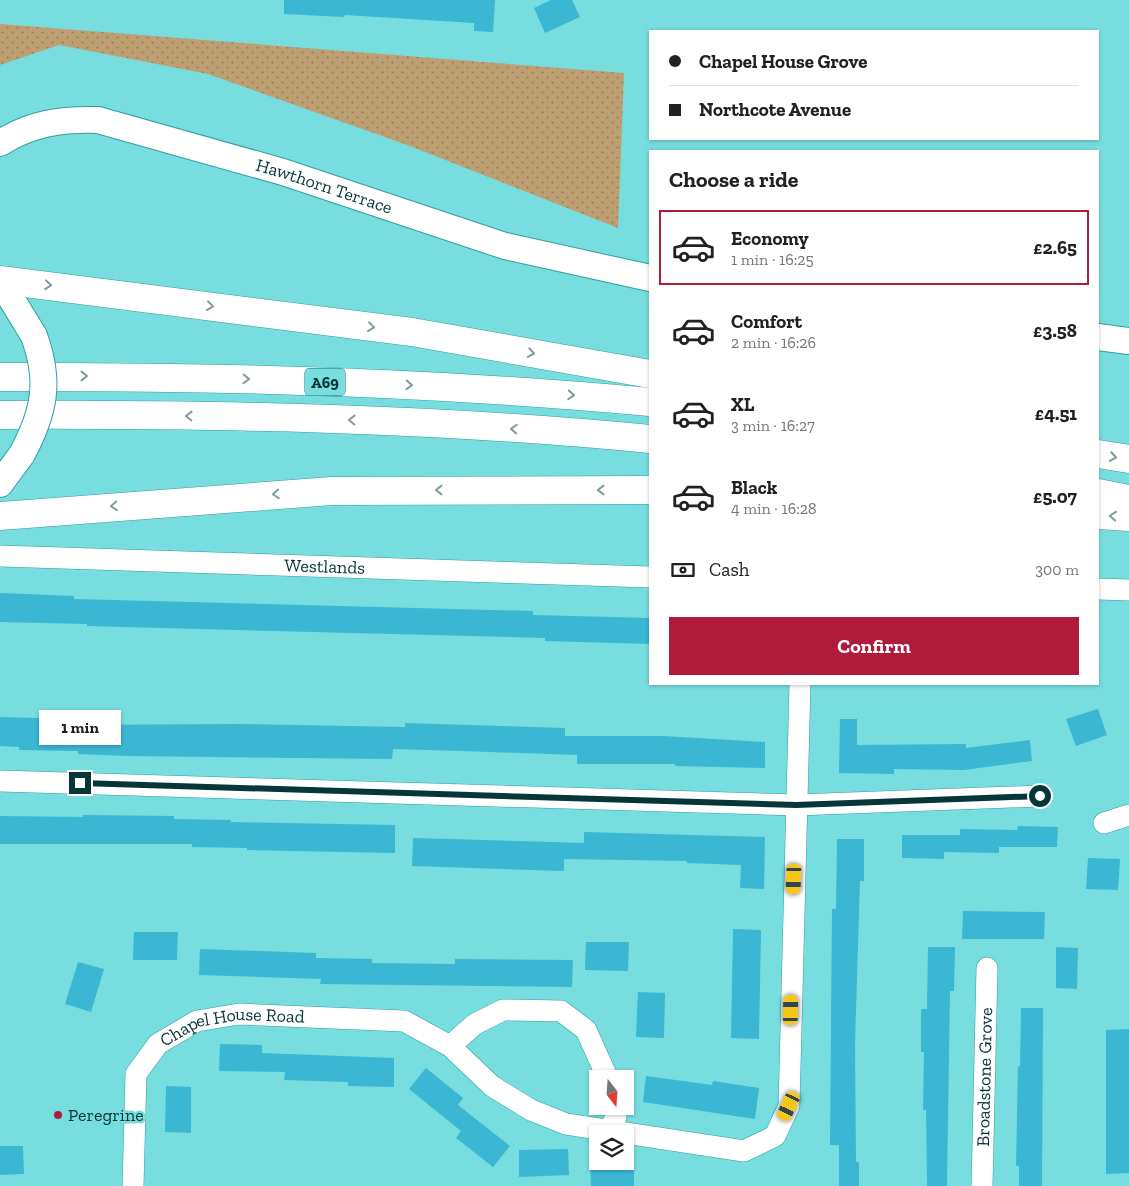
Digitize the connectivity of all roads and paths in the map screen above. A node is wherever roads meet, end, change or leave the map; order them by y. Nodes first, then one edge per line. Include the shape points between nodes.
1 (0, 143) edge
2 (649, 278) edge
3 (0, 280) edge
4 (1099, 337) edge
5 (1129, 341) edge
6 (649, 374) edge
7 (0, 377) edge
8 (649, 402) edge
9 (0, 415) edge
10 (649, 439) edge
11 (1099, 454) edge
12 (1129, 460) edge
13 (0, 484) edge
14 (649, 490) edge
15 (1099, 493) edge
16 (1129, 499) edge
17 (1099, 515) edge
18 (0, 516) edge
19 (1129, 517) edge
20 (0, 556) edge
21 (649, 577) edge
22 (1099, 589) edge
23 (1129, 590) edge
24 (800, 685) edge
25 (0, 781) edge
26 (1040, 796) dead end
27 (796, 805) junction
28 (1129, 815) edge
29 (1104, 823) dead end
30 (987, 968) dead end
31 (450, 1046) junction
32 (604, 1070) edge
33 (589, 1128) edge
34 (634, 1135) edge
35 (133, 1186) edge
36 (982, 1186) edge

1 - 2 main road, Hawthorn Terrace via 18,131 39,124 67,119 98,120 283,172 505,246
3 -> 6 highway via 412,332
3 - 13 main road, bridge via 34,336 43,368 43,402 35,428 22,454
4 - 5 main road
7 -> 8 highway, A69 via 131,376 364,383
10 -> 9 highway, A69 via 364,420
11 -> 12 highway
14 -> 18 highway via 332,490
15 - 16 highway
19 -> 17 highway
20 - 21 street, Westlands
22 - 23 street
24 - 27 street, Chapel House Road
25 - 27 street
26 - 27 street
27 - 34 street, Chapel House Road via 789,1106 775,1136 744,1151
28 - 29 street
30 - 36 street, Broadstone Grove
31 - 32 street via 475,1024 503,1010 561,1011 586,1030
31 - 33 street, Chapel House Road via 492,1086 531,1110 566,1124
31 - 35 street, Chapel House Road via 404,1021 239,1014 197,1020 158,1044 136,1074

